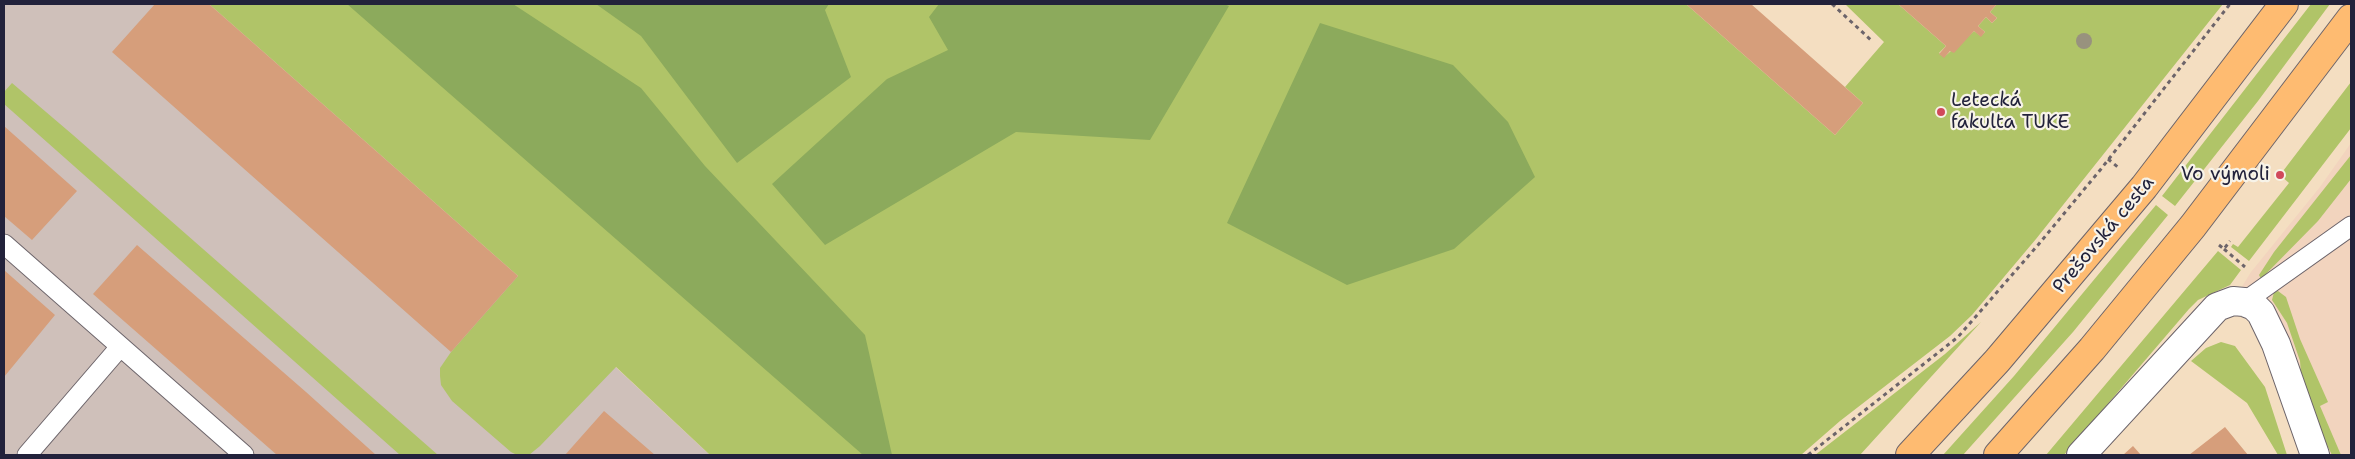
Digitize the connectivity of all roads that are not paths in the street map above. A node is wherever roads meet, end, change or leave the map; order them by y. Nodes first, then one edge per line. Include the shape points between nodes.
1 (2284, 4) edge
2 (2351, 18) edge
3 (2351, 226) edge
4 (4, 244) edge
5 (2238, 301) junction
6 (120, 347) junction
7 (27, 455) edge
8 (244, 455) edge
9 (1910, 455) edge
10 (1998, 455) edge
11 (2081, 455) edge
12 (2315, 455) edge

1 - 9 highway, Prešovská cesta via 2144,187 1997,361
2 - 10 highway via 2193,226 2092,349
3 - 5 lane
4 - 6 lane
5 - 11 street via 2217,307
5 - 12 street via 2262,312
6 - 7 lane
6 - 8 lane

